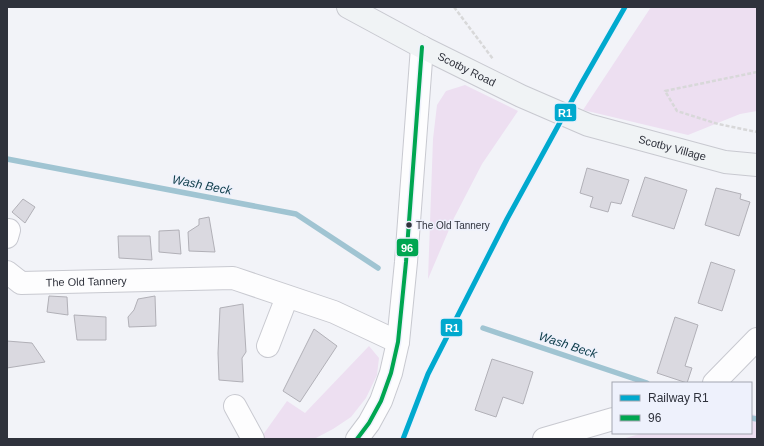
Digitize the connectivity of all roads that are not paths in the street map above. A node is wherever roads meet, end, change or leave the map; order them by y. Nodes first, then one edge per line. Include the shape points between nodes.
1 (348, 7) edge
2 (422, 47) junction
3 (588, 125) joint
4 (757, 165) edge
5 (7, 272) edge
6 (287, 297) junction
7 (757, 339) edge
8 (398, 342) junction
9 (268, 346) dead end
10 (715, 382) edge
11 (235, 406) dead end
12 (612, 419) edge
13 (252, 439) edge
14 (357, 439) edge
15 (544, 439) edge

1 - 2 street, Scotby Road
2 - 3 street, Scotby Road via 521,96
2 - 8 street
3 - 4 street, Scotby Village via 726,162
5 - 6 street, The Old Tannery via 21,283 233,278
6 - 8 street, The Old Tannery via 334,312
6 - 9 street
7 - 10 street
8 - 14 street via 391,373 380,401
11 - 13 street
12 - 15 street

